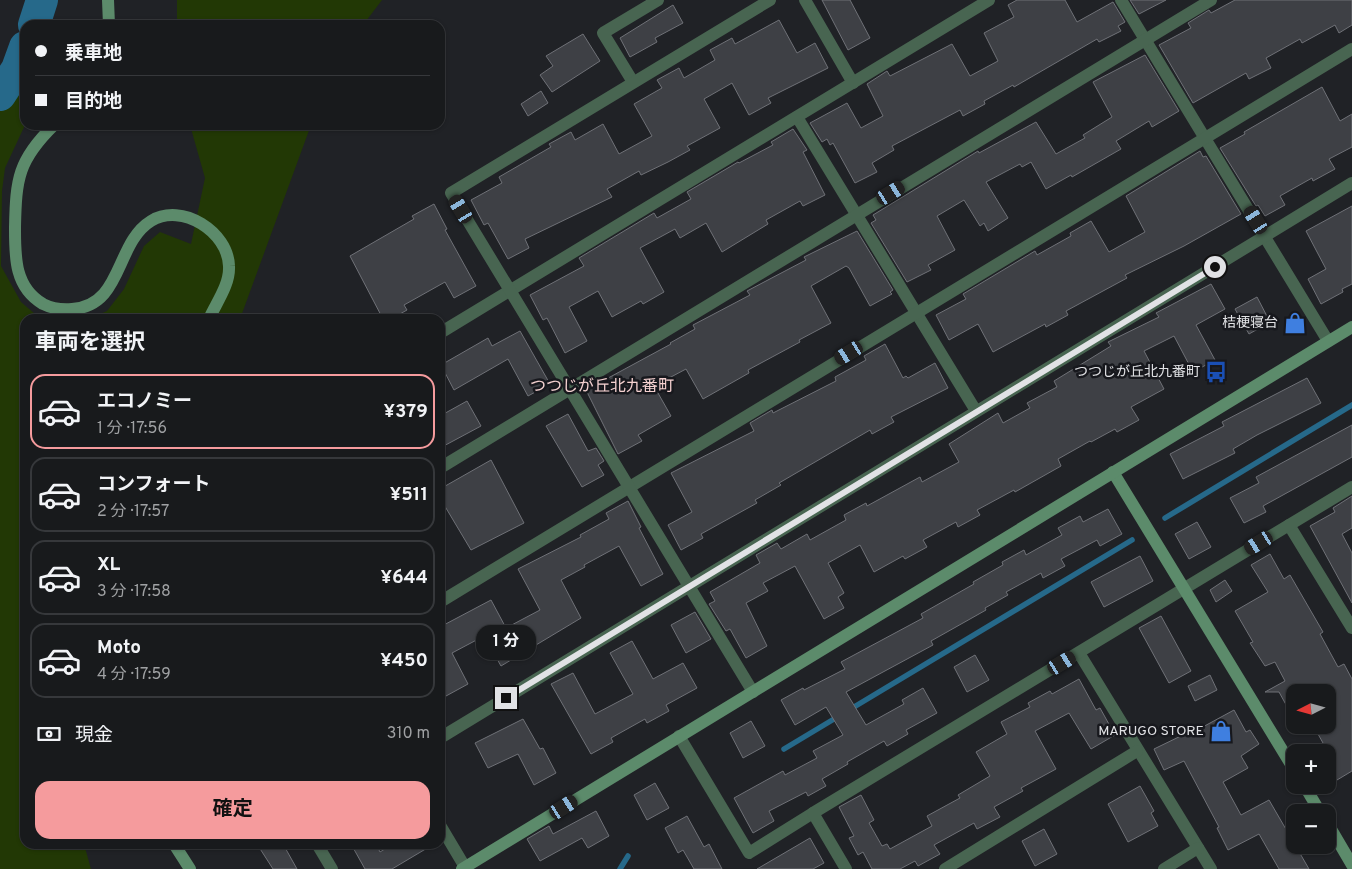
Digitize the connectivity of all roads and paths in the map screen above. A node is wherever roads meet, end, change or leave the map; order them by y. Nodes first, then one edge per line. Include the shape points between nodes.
1 (108, 0) edge
2 (658, 0) edge
3 (770, 0) edge
4 (805, 0) edge
5 (990, 0) edge
6 (1121, 0) edge
7 (1211, 0) edge
8 (109, 20) edge
9 (1145, 40) junction
10 (1352, 49) edge
11 (633, 82) junction
12 (853, 83) junction
13 (797, 117) junction
14 (49, 130) edge
15 (1204, 139) junction
16 (1352, 183) edge
17 (857, 214) junction
18 (1266, 236) junction
19 (509, 290) junction
20 (917, 312) junction
21 (210, 314) edge
22 (1352, 327) edge
23 (445, 330) edge
24 (1328, 341) junction
25 (569, 389) junction
26 (976, 411) junction
27 (445, 465) edge
28 (1112, 472) junction
29 (628, 487) junction
30 (1352, 487) edge
31 (1289, 525) junction
32 (690, 586) junction
33 (1185, 588) junction
34 (445, 599) edge
35 (1351, 624) edge
36 (1079, 653) junction
37 (753, 692) junction
38 (445, 735) edge
39 (679, 736) junction
40 (1137, 751) junction
41 (1286, 756) edge
42 (813, 814) junction
43 (445, 834) edge
44 (1336, 838) edge
45 (1198, 848) junction
46 (177, 849) edge
47 (320, 849) edge
48 (1352, 865) edge
49 (464, 868) edge
50 (190, 869) edge
51 (332, 869) edge
52 (846, 869) edge
53 (945, 869) edge
54 (1164, 869) edge
55 (1211, 869) edge

1 - 8 street
2 - 11 street via 603,34
3 - 11 street
4 - 12 street
5 - 12 street
6 - 9 street
7 - 9 street
9 - 15 street
9 - 17 street
10 - 15 street
11 - 19 street via 452,193
12 - 13 street
13 - 17 street
13 - 19 street
14 - 21 street via 27,155 16,189 17,273 25,288 36,300 59,310 79,309 96,302 108,291 142,228 161,217 188,218 205,225 217,235 229,266 227,281
15 - 18 street
15 - 20 street
16 - 18 street
17 - 20 street
17 - 25 street
18 - 24 street
18 - 26 street
19 - 23 street
19 - 25 street
20 - 26 street
20 - 29 street
22 - 24 street
24 - 28 street
25 - 27 street
25 - 29 street
26 - 32 street
28 - 33 street
28 - 37 street
29 - 32 street
29 - 34 street
30 - 31 street
31 - 33 street
31 - 35 street
32 - 37 street
32 - 38 street
33 - 36 street
33 - 41 street
36 - 40 street
36 - 42 street
37 - 39 street
39 - 42 street via 748,852
39 - 49 street
40 - 45 street
40 - 53 street
42 - 52 street
43 - 49 street
44 - 48 street
45 - 54 street
45 - 55 street
46 - 50 street
47 - 51 street

